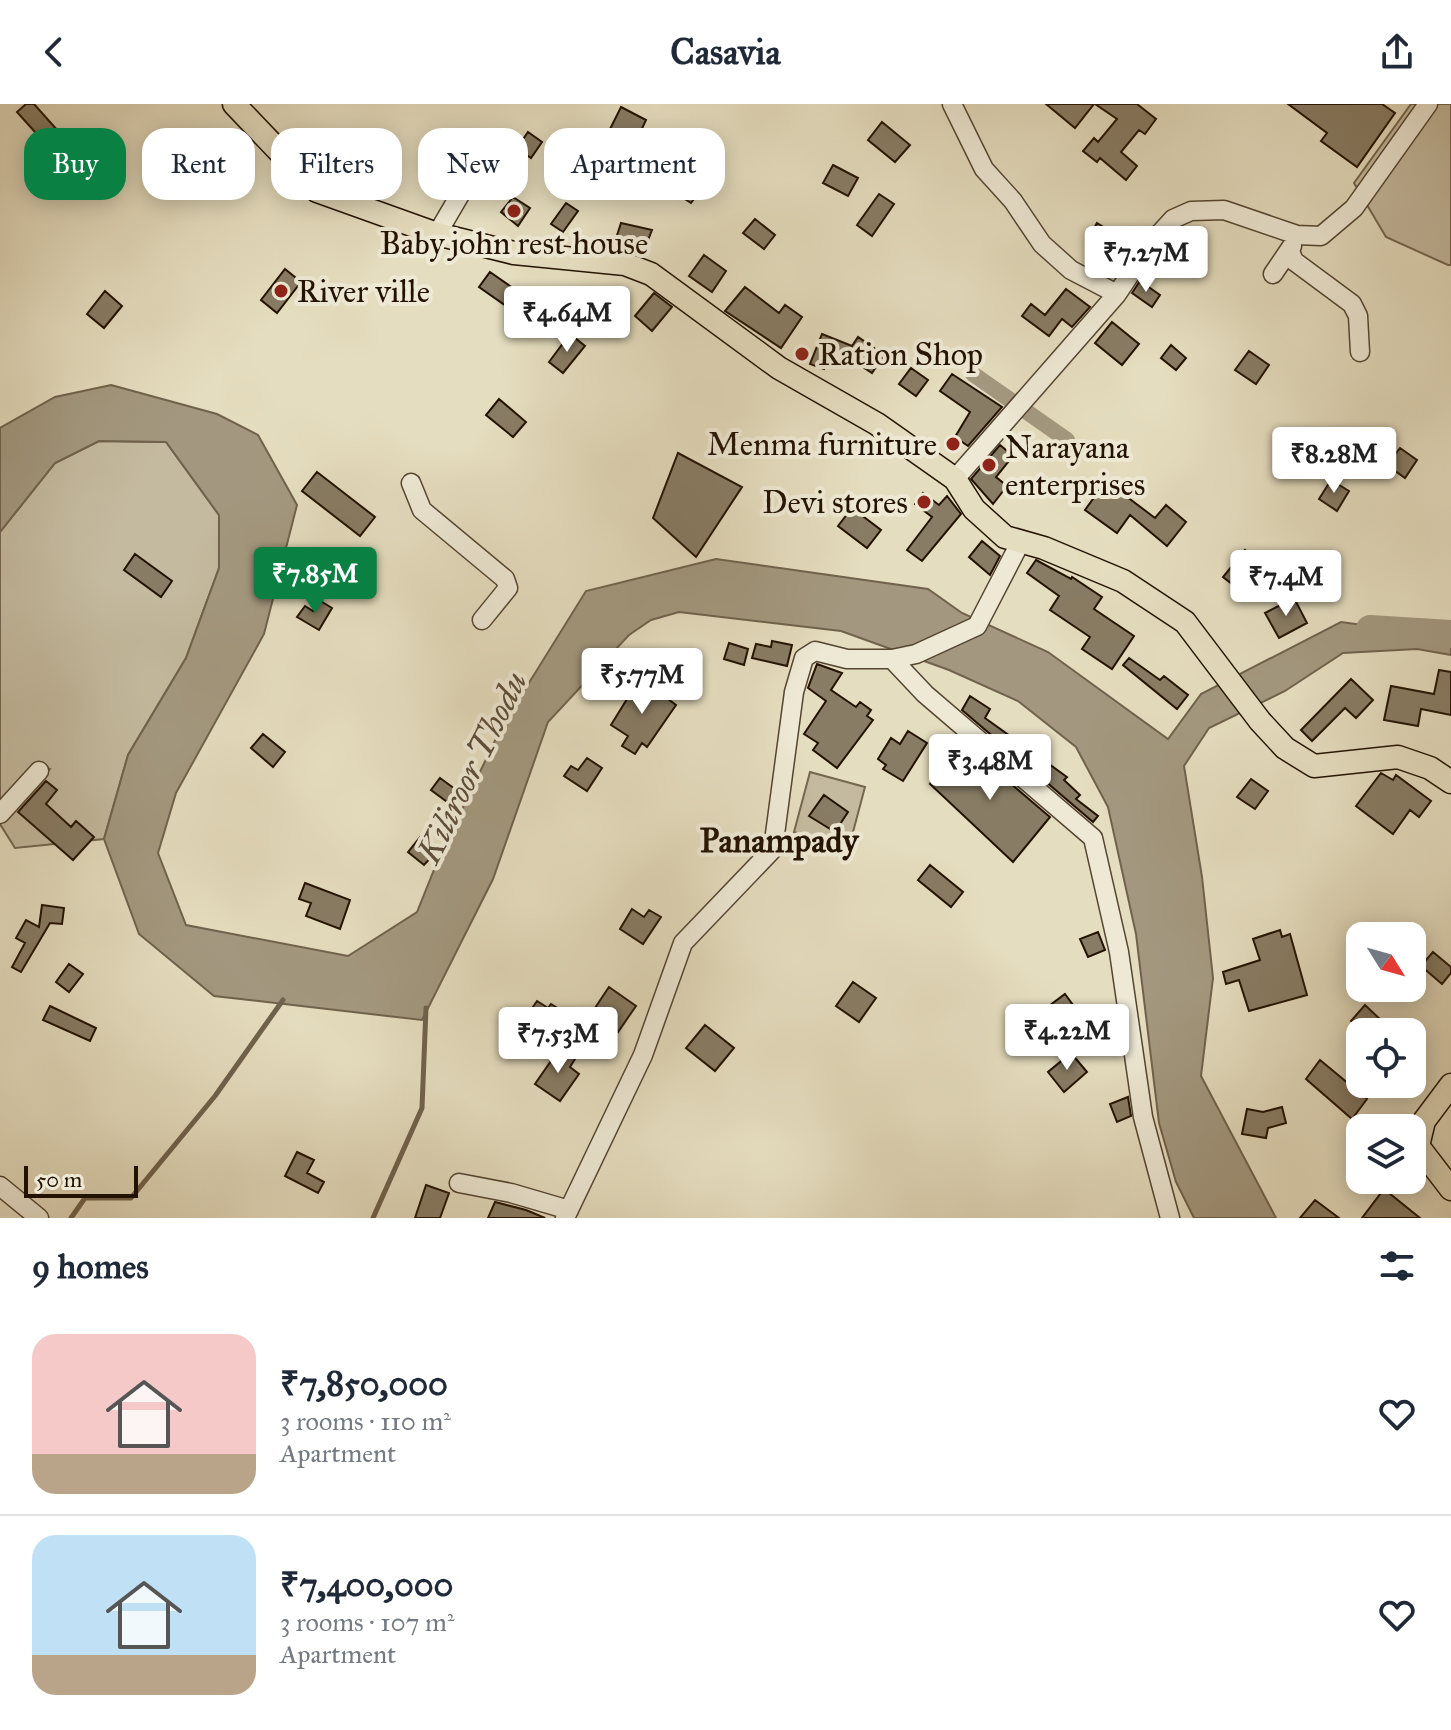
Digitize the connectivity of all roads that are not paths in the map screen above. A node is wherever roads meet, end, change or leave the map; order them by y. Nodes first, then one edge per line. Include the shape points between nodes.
1 (234, 104) edge
2 (952, 104) edge
3 (1428, 104) edge
4 (457, 200) edge
5 (1287, 232) junction
6 (437, 234) junction
7 (1290, 251) junction
8 (1273, 274) dead end
9 (1117, 294) junction
10 (1360, 352) dead end
11 (955, 479) junction
12 (411, 483) dead end
13 (1020, 543) junction
14 (482, 620) dead end
15 (896, 658) junction
16 (39, 771) dead end
17 (1451, 782) edge
18 (0, 814) edge
19 (1451, 1085) edge
20 (459, 1183) dead end
21 (0, 1186) edge
22 (1451, 1189) edge
23 (1169, 1212) edge
24 (567, 1214) edge
25 (39, 1218) edge

1 - 6 main road via 317,191
2 - 9 street via 984,169 1042,244 1071,270
3 - 5 street via 1354,208 1321,236
4 - 6 street
5 - 7 street
5 - 9 street via 1224,210 1182,214 1151,243
6 - 11 main road via 514,253 625,264 651,274 779,368 877,424
7 - 8 street
7 - 10 street via 1294,261 1352,304
9 - 11 street
11 - 13 main road via 974,509 1005,537
12 - 14 street via 422,510 505,579 508,588
13 - 15 street via 977,626
13 - 17 main road via 1123,581 1185,622 1260,721 1285,748 1314,766 1398,757
15 - 23 street via 925,694 1093,838 1119,952 1143,1117
15 - 24 street via 847,659 815,651 804,658 794,692 773,849 683,943 643,1055
16 - 18 street
19 - 22 main road via 1424,1121 1418,1146
20 - 24 street via 511,1193
21 - 25 street

